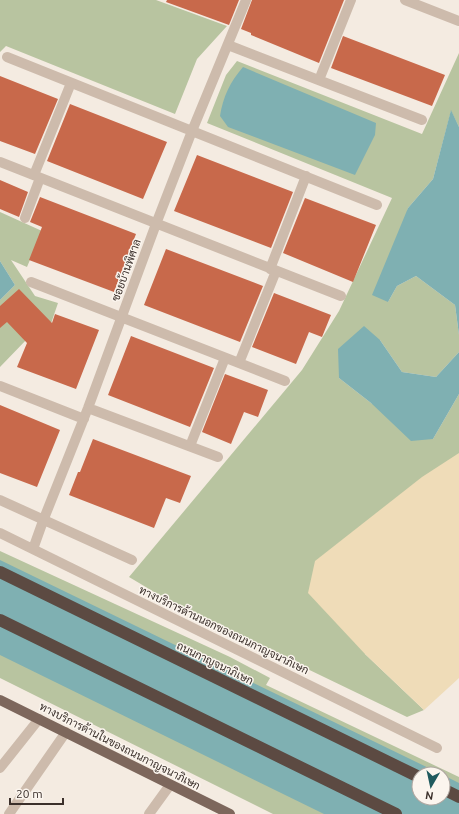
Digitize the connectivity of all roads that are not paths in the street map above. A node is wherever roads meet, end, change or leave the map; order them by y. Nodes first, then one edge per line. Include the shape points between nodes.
1 (246, 0) edge
2 (351, 0) edge
3 (405, 0) edge
4 (459, 21) edge
5 (228, 44) junction
6 (7, 58) dead end
7 (319, 80) junction
8 (71, 83) junction
9 (422, 120) dead end
10 (192, 131) junction
11 (0, 162) edge
12 (306, 176) junction
13 (37, 177) junction
14 (377, 205) dead end
15 (25, 218) dead end
16 (156, 224) junction
17 (273, 270) junction
18 (31, 282) dead end
19 (341, 296) dead end
20 (121, 318) junction
21 (225, 358) junction
22 (239, 363) junction
23 (285, 381) dead end
24 (0, 386) edge
25 (88, 408) junction
26 (84, 419) junction
27 (190, 446) junction
28 (218, 457) dead end
29 (0, 500) edge
30 (43, 521) junction
31 (0, 533) edge
32 (33, 549) junction
33 (132, 560) dead end
34 (0, 572) edge
35 (0, 620) edge
36 (0, 700) edge
37 (39, 719) junction
38 (66, 732) junction
39 (437, 748) dead end
40 (0, 768) edge
41 (411, 774) edge
42 (170, 785) junction
43 (8, 814) edge
44 (149, 814) edge
45 (230, 814) edge
46 (396, 814) edge

1 - 5 street, ซอยบ้านพิศาล
2 - 7 street
3 - 4 street
5 - 7 street
5 - 10 street, ซอยบ้านพิศาล
6 - 8 street
7 - 9 street
8 - 10 street
8 - 13 street
10 - 12 street
10 - 16 street, ซอยบ้านพิศาล
11 - 13 street
12 - 14 street
12 - 17 street
13 - 15 street
13 - 16 street
16 - 17 street
16 - 20 street, ซอยบ้านพิศาล
17 - 19 street
17 - 22 street
18 - 20 street
20 - 21 street
20 - 25 street, ซอยบ้านพิศาล
21 - 22 street
21 - 27 street
22 - 23 street
24 - 26 street
25 - 26 street, ซอยบ้านพิศาล
25 - 27 street
26 - 30 street, ซอยบ้านพิศาล
27 - 28 street
29 - 30 street
30 - 32 street, ซอยบ้านพิศาล
30 - 33 street
31 - 32 street, ทางบริการด้านนอกของถนนกาญจนาภิเษก
32 - 39 street, ทางบริการด้านนอกของถนนกาญจนาภิเษก
34 - 41 highway, ถนนกาญจนาภิเษก
35 - 46 highway
36 - 37 main road, ทางบริการด้านในของถนนกาญจนาภิเษก
37 - 38 main road, ทางบริการด้านในของถนนกาญจนาภิเษก
37 - 40 street
38 - 42 main road, ทางบริการด้านในของถนนกาญจนาภิเษก
38 - 43 street
42 - 44 street
42 - 45 main road, ทางบริการด้านในของถนนกาญจนาภิเษก

